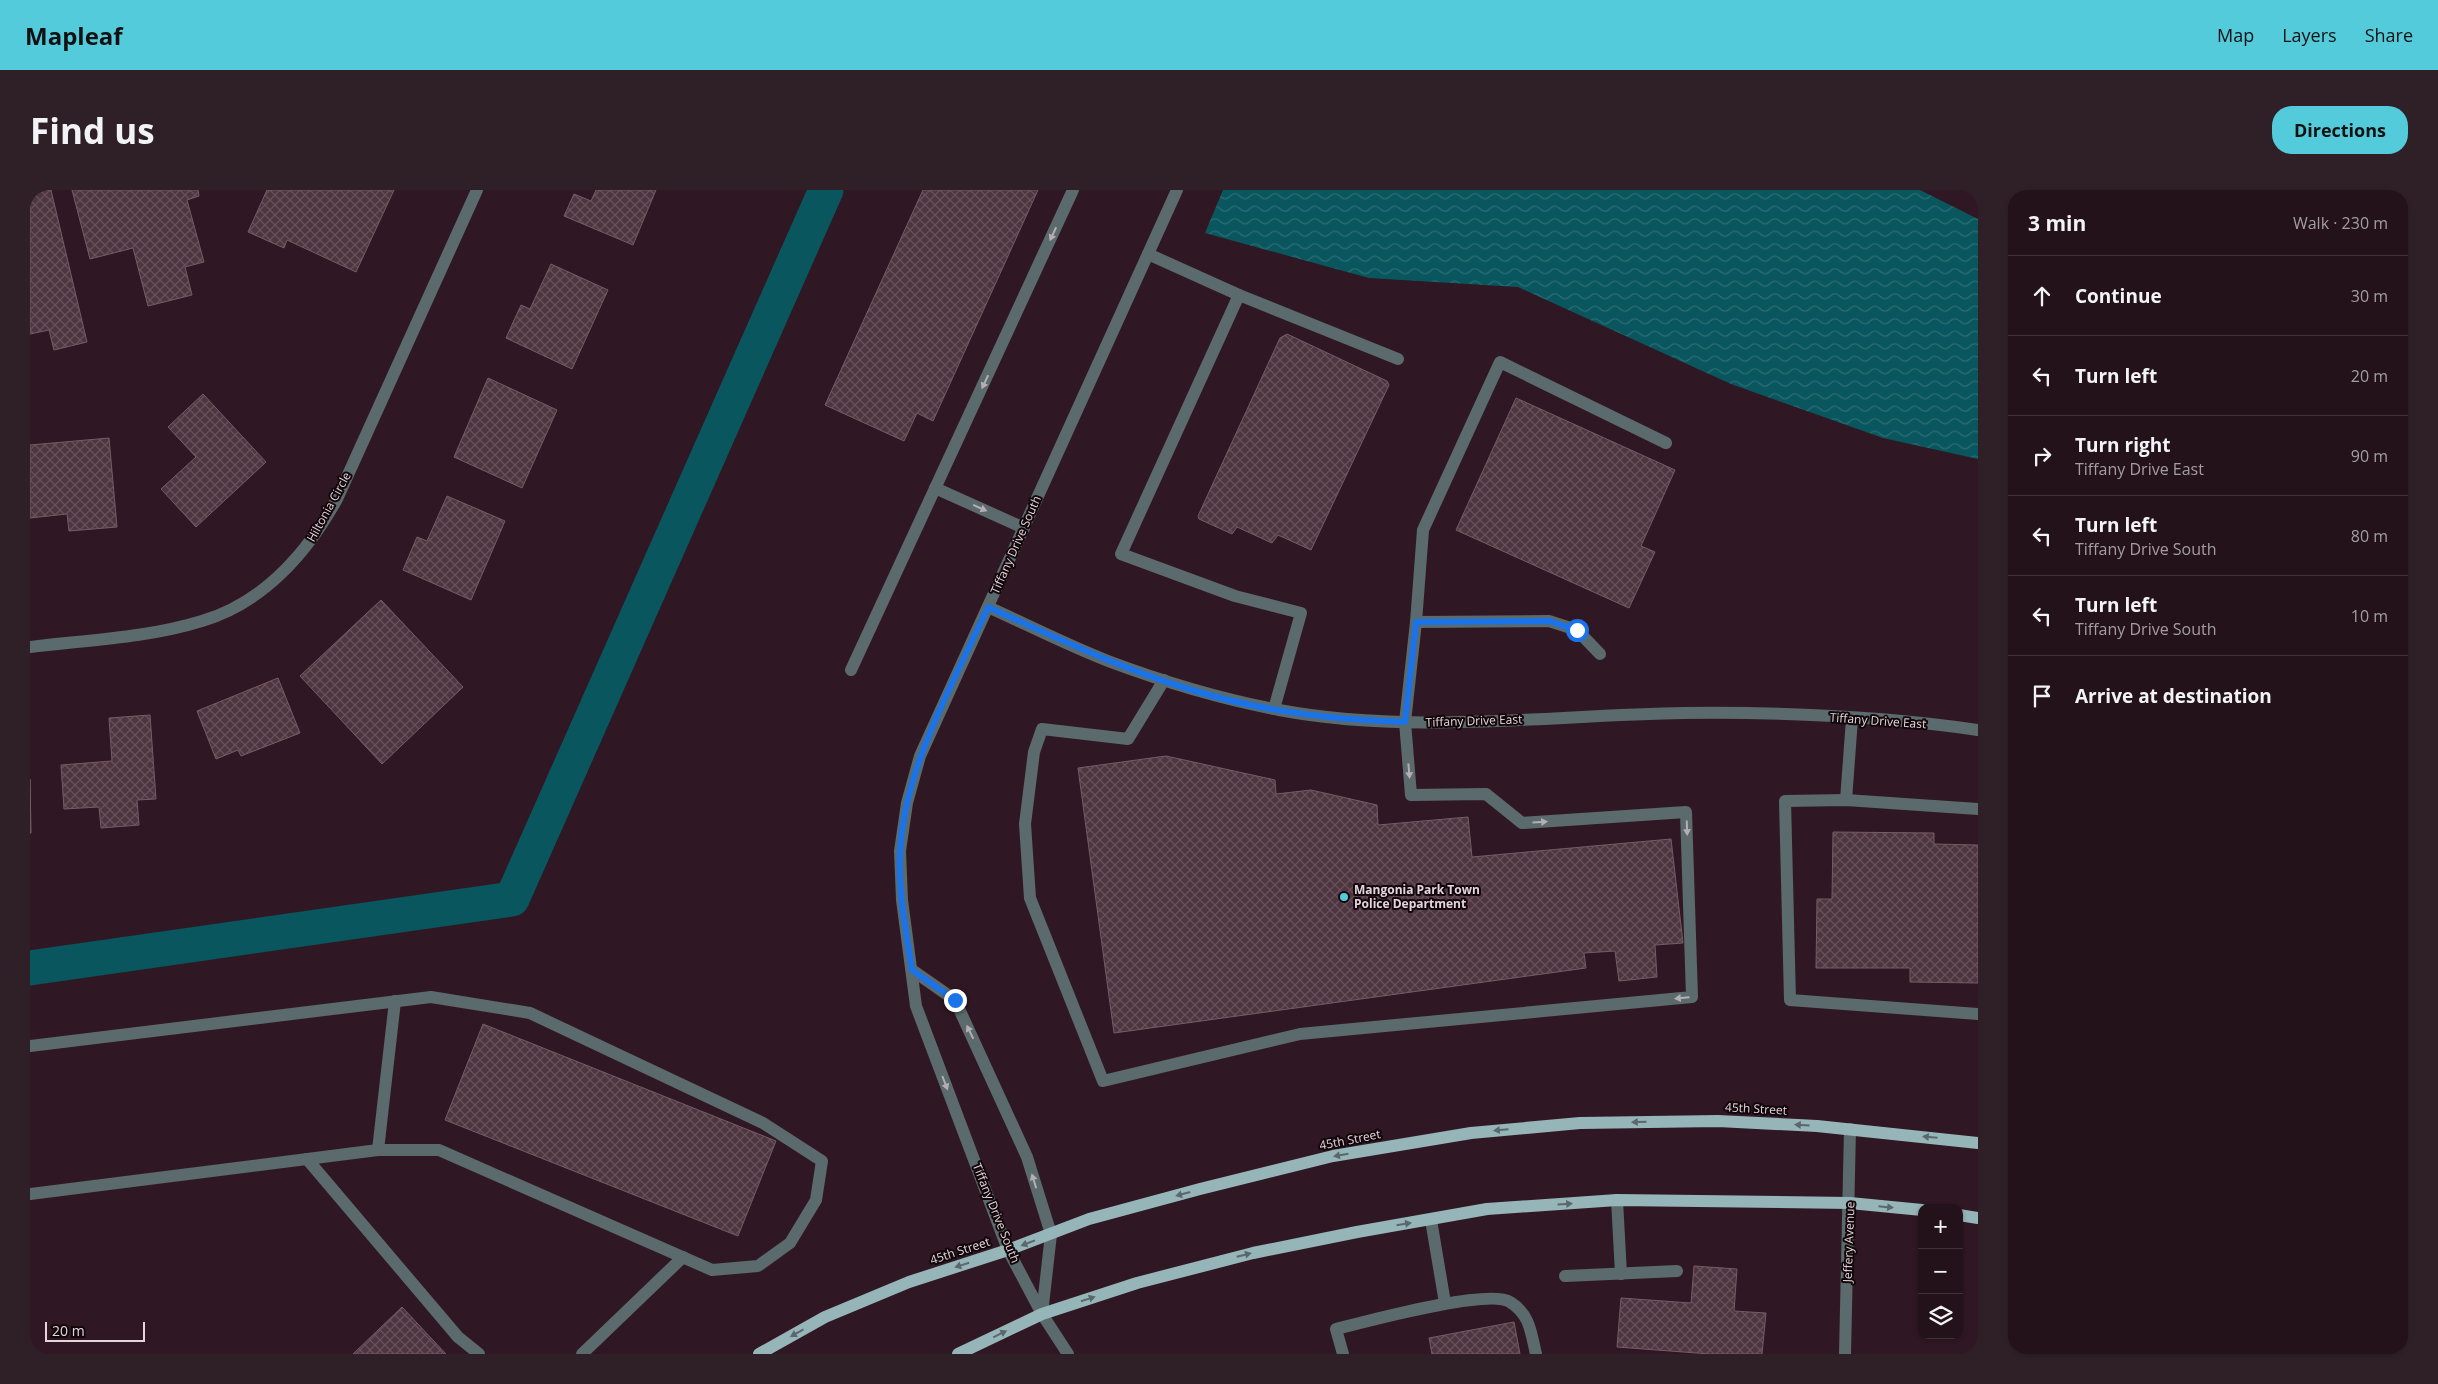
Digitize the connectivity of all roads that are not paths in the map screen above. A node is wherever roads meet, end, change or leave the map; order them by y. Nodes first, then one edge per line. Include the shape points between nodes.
1 (477, 190) edge
2 (1073, 190) edge
3 (1177, 190) edge
4 (1148, 254) junction
5 (1239, 295) junction
6 (1398, 359) dead end
7 (1666, 443) dead end
8 (935, 488) junction
9 (1024, 528) junction
10 (988, 607) junction
11 (1416, 622) junction
12 (30, 647) edge
13 (1600, 654) dead end
14 (851, 670) dead end
15 (1164, 680) junction
16 (1274, 709) junction
17 (1852, 718) junction
18 (1405, 722) junction
19 (1978, 730) edge
20 (1846, 800) junction
21 (1978, 809) edge
22 (912, 970) junction
23 (395, 1001) junction
24 (1978, 1014) edge
25 (30, 1046) edge
26 (1850, 1129) junction
27 (1978, 1143) edge
28 (378, 1150) junction
29 (307, 1159) junction
30 (30, 1194) edge
31 (1617, 1200) junction
32 (1850, 1203) junction
33 (1918, 1210) edge
34 (1963, 1215) edge
35 (1978, 1218) edge
36 (1430, 1220) junction
37 (1051, 1234) junction
38 (1008, 1250) junction
39 (683, 1257) junction
40 (1678, 1271) dead end
41 (1621, 1274) junction
42 (1565, 1276) dead end
43 (1445, 1303) junction
44 (1042, 1314) junction
45 (479, 1354) edge
46 (582, 1354) edge
47 (760, 1354) edge
48 (958, 1354) edge
49 (1068, 1354) edge
50 (1343, 1354) edge
51 (1536, 1354) edge
52 (1845, 1354) edge

1 - 12 street, Hiltonia Circle via 337,499 309,545 292,565 250,598 203,621 157,631
2 -> 8 street
3 - 4 street, Tiffany Drive South
4 - 5 street
4 - 9 street, Tiffany Drive South
5 - 6 street
5 - 16 street via 1121,554 1235,596 1300,613
7 - 11 street via 1500,362 1423,530
8 -> 9 street
8 - 14 street
9 - 10 street, Tiffany Drive South
10 - 15 street, Tiffany Drive East via 1107,660
10 - 22 street, Tiffany Drive South via 920,756 906,803 900,876
11 - 13 street via 1549,621 1577,630
11 - 18 street
15 - 16 street, Tiffany Drive East via 1192,690
18 -> 15 street via 1411,795 1486,794 1522,823 1686,812 1692,997 1300,1034 1103,1081 1030,898 1025,824 1034,752 1042,729 1128,739
16 - 18 street, Tiffany Drive East
17 - 18 street, Tiffany Drive East via 1684,713
17 - 19 street, Tiffany Drive East
17 - 20 street
20 - 21 street
20 - 24 street via 1785,801 1790,1000
37 -> 22 street via 1027,1157 955,1000
22 -> 38 street, Tiffany Drive South via 916,1006
23 - 25 street
23 - 28 street
23 - 39 street via 431,997 530,1013 764,1123 822,1160 816,1200 790,1243 758,1266 712,1270
27 -> 26 main road, 45th Street
26 - 32 street, Jeffery Avenue
26 -> 37 main road, 45th Street via 1718,1121 1580,1123 1470,1132 1333,1156 1108,1214
28 - 29 street
28 - 39 street via 439,1150
29 - 30 street
29 - 45 street via 458,1337
31 - 32 main road
36 -> 31 main road via 1487,1210
31 - 41 street
32 -> 33 main road
32 - 52 street, Jeffery Avenue
34 - 35 main road
36 - 43 street
44 -> 36 main road via 1137,1283 1253,1253
37 -> 38 main road, 45th Street
37 - 44 street
38 - 44 street, Tiffany Drive South
38 -> 47 main road, 45th Street via 901,1286 825,1317
39 - 46 street
40 - 41 street
41 - 42 street
43 - 50 street via 1336,1328
43 - 51 street via 1508,1300 1528,1318
48 -> 44 main road
44 - 49 street, Tiffany Drive South

